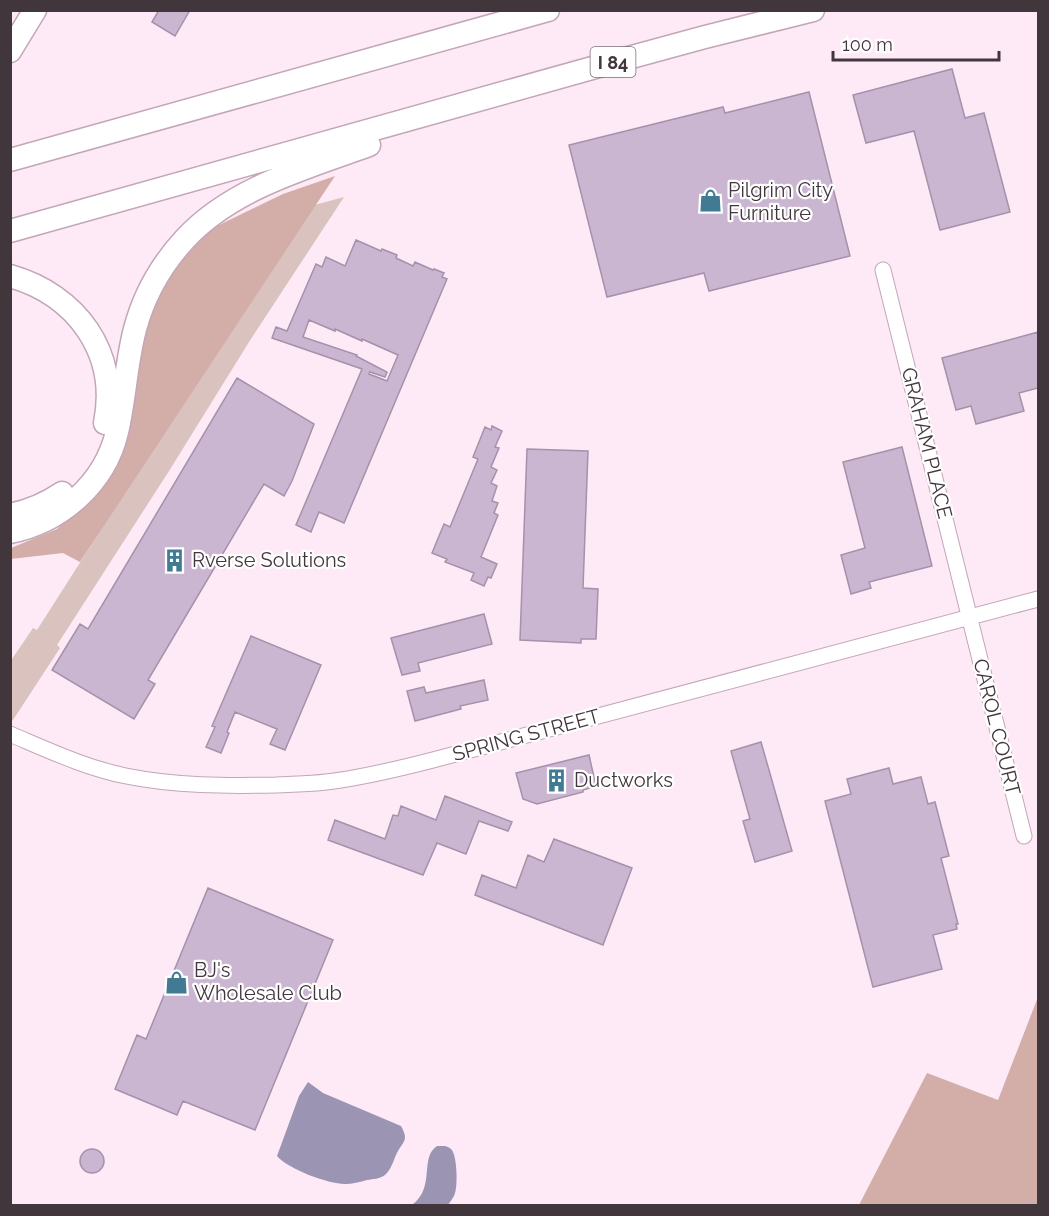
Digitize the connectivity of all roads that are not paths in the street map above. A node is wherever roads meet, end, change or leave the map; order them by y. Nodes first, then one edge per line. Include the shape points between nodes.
1 (35, 10) edge
2 (548, 10) edge
3 (813, 10) edge
4 (12, 46) edge
5 (411, 125) junction
6 (10, 160) edge
7 (10, 231) edge
8 (883, 270) dead end
9 (10, 276) edge
10 (10, 514) edge
11 (10, 532) edge
12 (1038, 600) edge
13 (970, 617) junction
14 (10, 734) edge
15 (1024, 836) dead end

1 - 4 highway
2 - 6 highway
3 - 5 highway, I 84 via 550,80
5 - 7 highway, I 84 via 330,142
5 - 11 highway via 260,187 216,211 184,239 153,282 140,313 117,434 105,463 74,502 40,523
8 - 13 street, GRAHAM PLACE
9 - 10 highway via 46,290 77,315 99,350 108,384 103,430 86,468 50,501
12 - 13 street, SPRING STREET
13 - 14 street, SPRING STREET via 423,763 327,782 244,786 149,780 73,761
13 - 15 street, CAROL COURT

